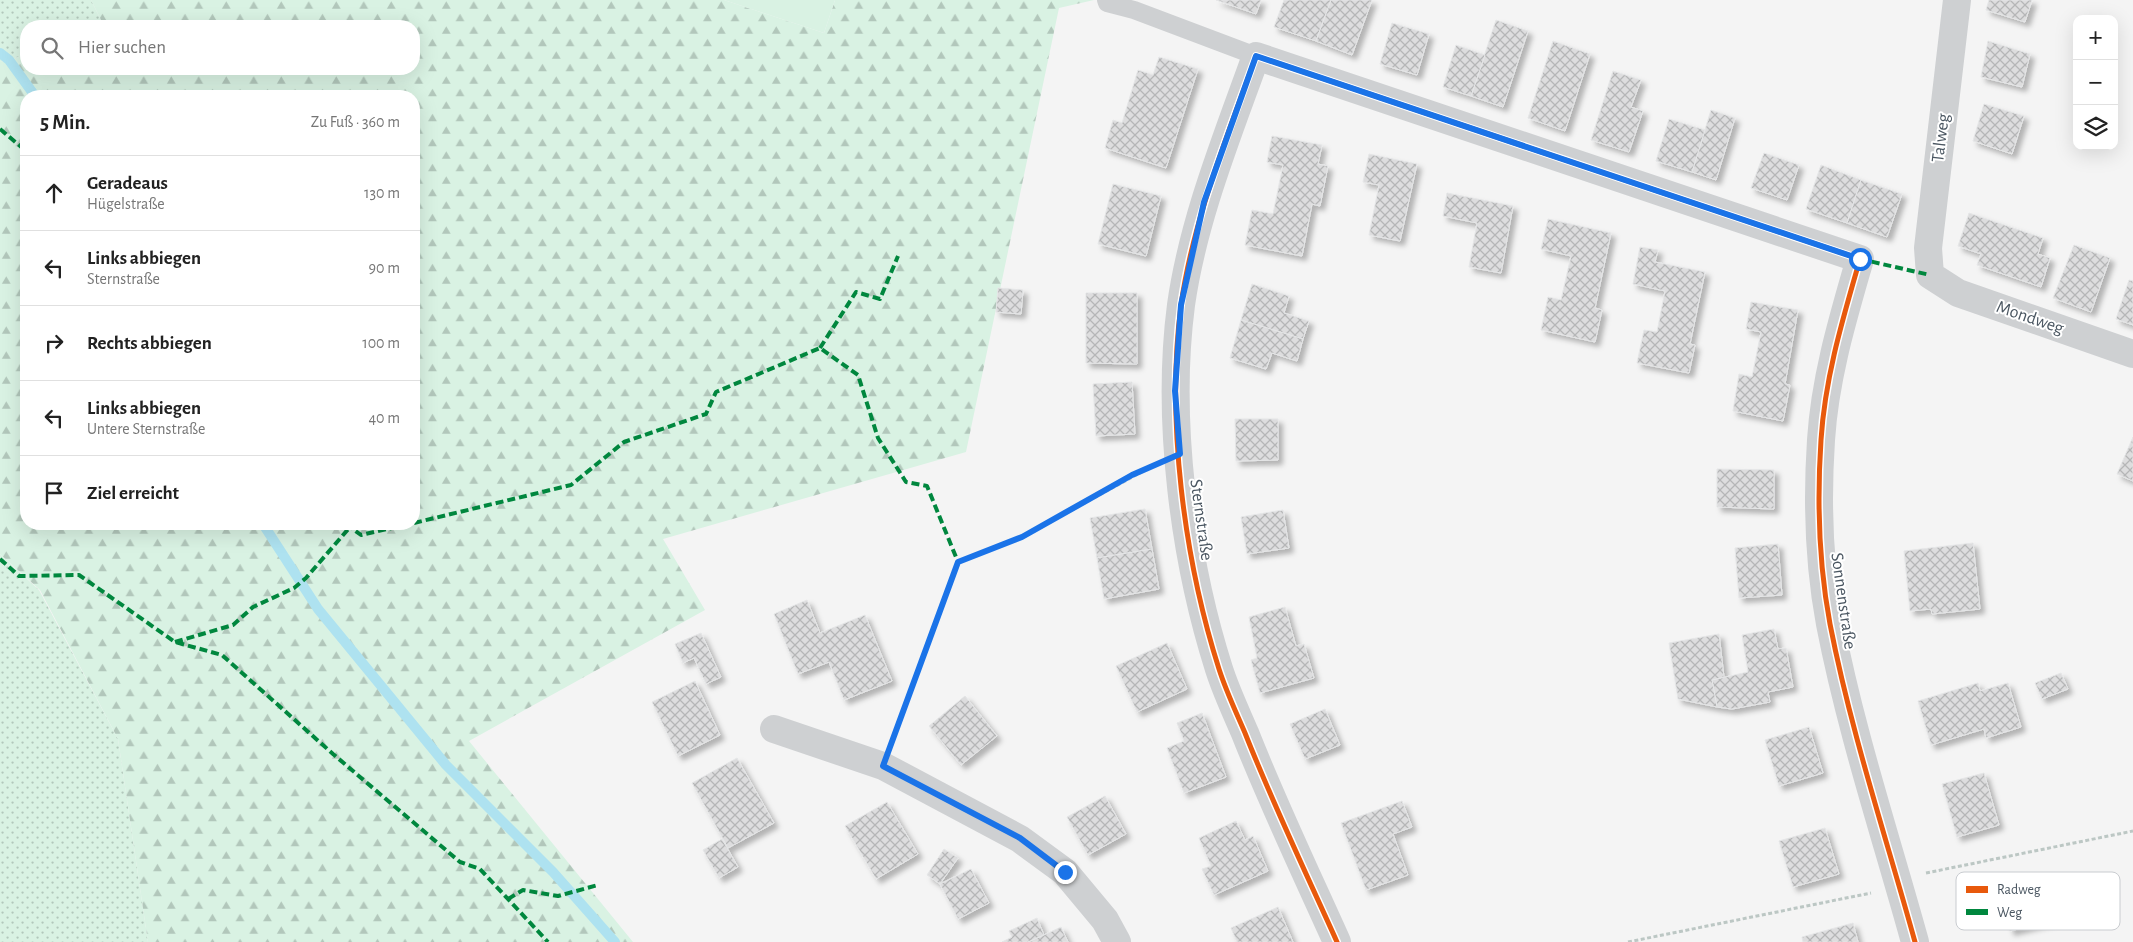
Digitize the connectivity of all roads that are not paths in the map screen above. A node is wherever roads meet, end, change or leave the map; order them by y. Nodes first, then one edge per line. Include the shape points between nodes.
1 (1106, 0) edge
2 (1957, 0) edge
3 (1256, 56) junction
4 (1930, 276) joint
5 (2133, 354) edge
6 (774, 729) dead end
7 (1117, 942) edge
8 (1337, 942) edge
9 (1915, 942) edge

1 - 3 lane
2 - 4 street, Talweg via 1928,248
3 - 8 street, Sternstraße via 1204,202 1181,305 1175,391 1182,496 1197,581 1219,669 1257,764
3 - 9 street, Sonnenstraße via 1860,259 1831,362 1821,439 1820,530 1830,623 1848,704
4 - 5 street, Mondweg via 1958,293
6 - 7 street via 883,766 1020,838 1065,872 1104,920

